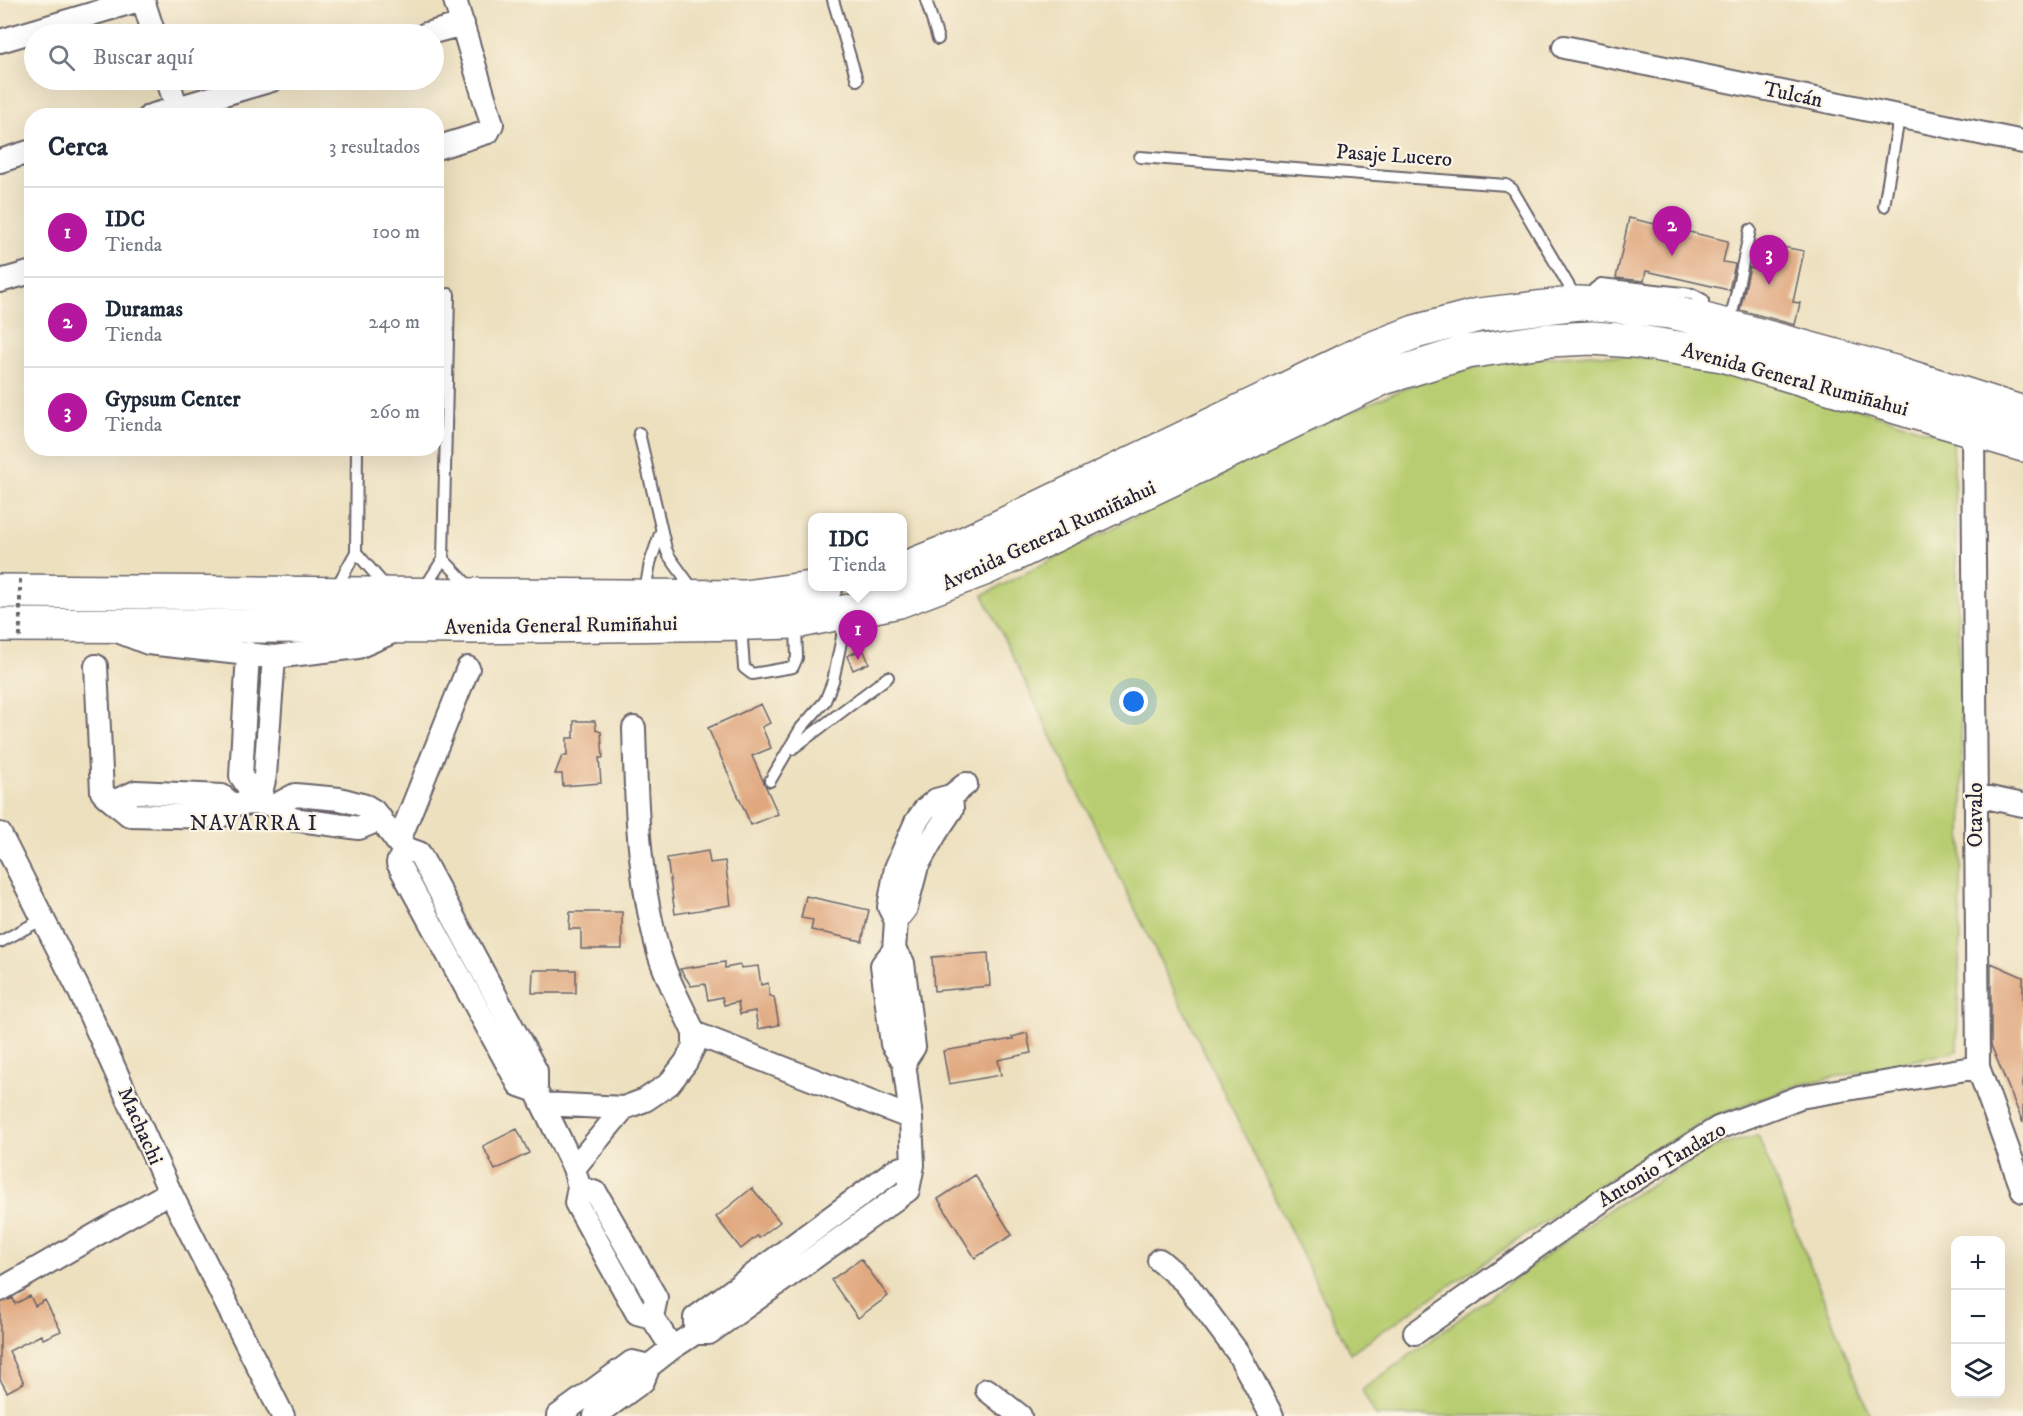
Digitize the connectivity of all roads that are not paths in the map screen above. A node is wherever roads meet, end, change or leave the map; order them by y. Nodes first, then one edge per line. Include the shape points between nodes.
1 (141, 0) edge
2 (455, 0) edge
3 (833, 0) edge
4 (926, 0) edge
5 (58, 24) edge
6 (150, 24) edge
7 (463, 24) junction
8 (444, 29) edge
9 (24, 34) edge
10 (938, 39) dead end
11 (0, 41) edge
12 (1564, 46) dead end
13 (857, 80) dead end
14 (171, 90) edge
15 (241, 90) edge
16 (176, 108) edge
17 (186, 108) edge
18 (1899, 118) junction
19 (2023, 142) edge
20 (444, 146) edge
21 (24, 154) edge
22 (1140, 157) dead end
23 (0, 161) edge
24 (1884, 206) dead end
25 (1750, 230) dead end
26 (24, 274) edge
27 (0, 282) edge
28 (449, 294) dead end
29 (1584, 303) junction
30 (1716, 323) junction
31 (2023, 413) edge
32 (1973, 430) junction
33 (639, 433) dead end
34 (2023, 445) edge
35 (357, 456) edge
36 (662, 531) junction
37 (356, 552) junction
38 (443, 559) junction
39 (907, 567) edge
40 (10, 585) edge
41 (333, 594) junction
42 (407, 595) junction
43 (478, 595) junction
44 (644, 596) junction
45 (699, 597) junction
46 (834, 600) edge
47 (795, 622) junction
48 (741, 624) junction
49 (108, 626) junction
50 (403, 627) junction
51 (10, 632) edge
52 (248, 653) junction
53 (274, 657) junction
54 (96, 666) dead end
55 (468, 668) dead end
56 (888, 677) dead end
57 (633, 728) dead end
58 (787, 753) junction
59 (770, 781) dead end
60 (959, 790) dead end
61 (1976, 795) junction
62 (268, 804) junction
63 (2023, 805) edge
64 (0, 834) edge
65 (402, 846) junction
66 (43, 919) junction
67 (0, 942) edge
68 (694, 1033) junction
69 (1978, 1067) junction
70 (539, 1098) junction
71 (624, 1108) junction
72 (911, 1118) junction
73 (576, 1177) junction
74 (2023, 1191) edge
75 (170, 1192) junction
76 (1159, 1260) dead end
77 (0, 1290) edge
78 (1415, 1333) dead end
79 (672, 1348) junction
80 (649, 1366) junction
81 (987, 1390) dead end
82 (283, 1416) edge
83 (558, 1416) edge
84 (595, 1416) edge
85 (1020, 1416) edge
86 (1272, 1416) edge

1 - 5 street
1 - 6 street
2 - 7 street
3 - 13 lane
4 - 10 lane
7 - 8 street
7 - 20 street via 492,124 488,132
9 - 11 street
12 - 18 street, Tulcán
14 - 16 street
15 - 17 street
18 - 19 street, Tulcán
18 - 24 lane
21 - 23 street
22 - 29 lane, Pasaje Lucero via 1506,185
25 - 30 lane
26 - 27 street
28 - 38 lane
29 - 30 highway, Avenida General Rumiñahui via 1670,312
29 - 39 highway, Avenida General Rumiñahui via 1479,315 1363,351 955,548
30 - 31 highway, Avenida General Rumiñahui via 1894,372
32 - 34 highway, Avenida General Rumiñahui
32 - 46 highway, Avenida General Rumiñahui via 1722,355 1665,345 1592,338 1467,352 1383,378 984,570 899,601
32 - 61 street, Otavalo
33 - 36 lane
35 - 37 lane
36 - 44 lane via 650,563
36 - 45 lane via 669,556
37 - 41 lane
37 - 42 lane
38 - 42 lane
38 - 43 lane
40 - 41 highway, Avenida General Rumiñahui
41 - 42 highway, Avenida General Rumiñahui
42 - 43 highway, Avenida General Rumiñahui
43 - 44 highway, Avenida General Rumiñahui
44 - 45 highway, Avenida General Rumiñahui
45 - 46 highway, Avenida General Rumiñahui
46 - 47 highway, Avenida General Rumiñahui
46 - 58 lane via 842,637 833,681 825,701
47 - 48 highway, Avenida General Rumiñahui
47 - 48 lane via 797,658 793,667 752,674 744,668
48 - 50 highway, Avenida General Rumiñahui
49 - 50 highway, Avenida General Rumiñahui
49 - 51 highway, Avenida General Rumiñahui
49 - 52 street via 148,643
50 - 53 street via 358,647
52 - 53 street
52 - 62 street via 241,776
53 - 62 street via 265,775
54 - 62 street via 104,796 129,815 219,817 232,804
55 - 65 street
56 - 58 lane
57 - 68 street via 637,823 645,889 658,952
58 - 59 lane
60 - 72 street via 952,809 917,866 906,908 896,921 894,950 882,966 892,1044 904,1062
61 - 63 street
61 - 69 street, Otavalo
62 - 65 street via 296,795 366,806
64 - 66 street, Machachi
65 - 70 street via 419,853 430,873 536,1071
66 - 67 lane
66 - 75 street, Machachi
68 - 71 street via 694,1046 669,1084
68 - 72 street
69 - 74 street, Otavalo
69 - 78 street, Antonio Tandazo via 1800,1098 1718,1128 1610,1195
70 - 71 street
70 - 73 street
71 - 73 street
72 - 79 street via 914,1165 895,1170 695,1318 695,1333
73 - 79 street via 596,1192 656,1298 652,1317
75 - 77 street
75 - 82 street, Machachi
76 - 86 street via 1185,1282 1238,1353
79 - 80 street
80 - 83 street via 632,1362
80 - 84 street via 643,1381
81 - 85 street

